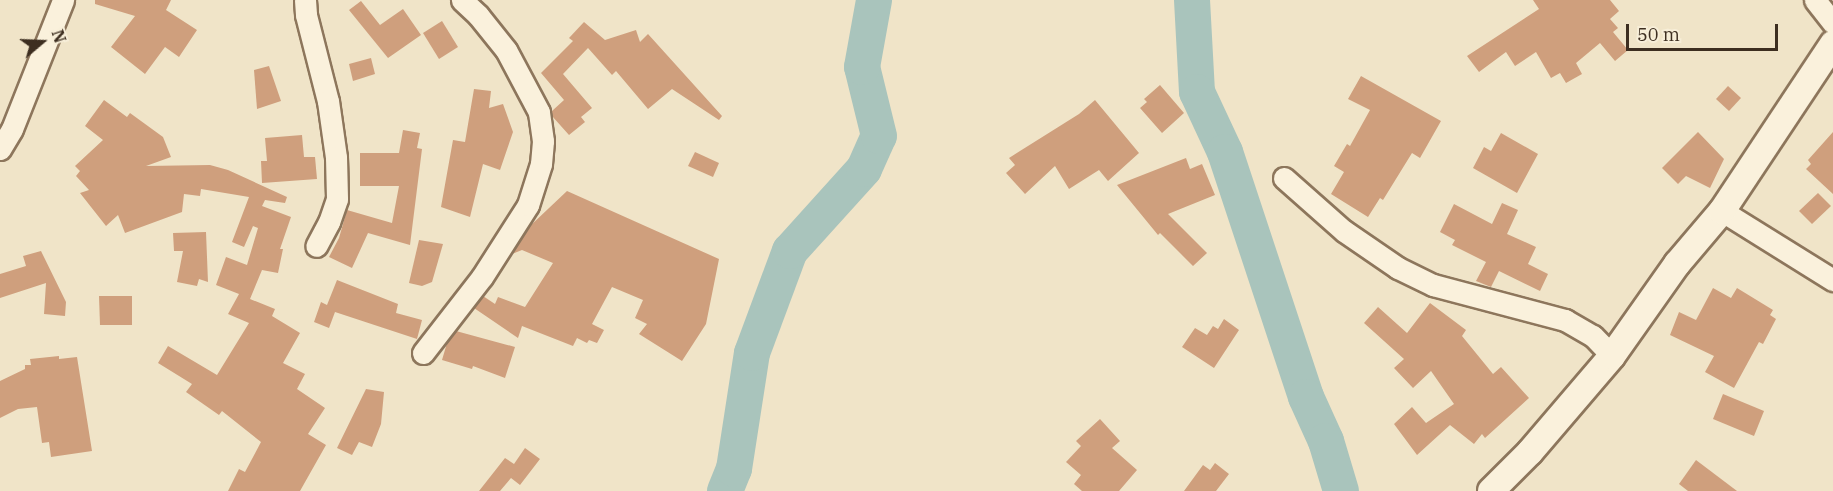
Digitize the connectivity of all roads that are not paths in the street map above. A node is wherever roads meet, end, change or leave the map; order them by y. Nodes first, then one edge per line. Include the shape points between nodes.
1 (63, 0) edge
2 (305, 0) edge
3 (462, 0) edge
4 (1815, 0) edge
5 (1833, 23) edge
6 (1833, 44) edge
7 (0, 149) edge
8 (1284, 178) dead end
9 (1722, 211) junction
10 (315, 246) dead end
11 (1833, 280) edge
12 (423, 353) dead end
13 (1612, 356) junction
14 (1491, 491) edge

1 - 7 street via 12,129
2 - 10 street via 336,157 337,199
3 - 12 street via 506,50 539,112 541,164 528,205 482,277
4 - 5 street
6 - 9 street
8 - 13 street via 1344,231 1398,268 1433,285 1565,320 1593,336
9 - 11 street
9 - 13 street via 1677,264
13 - 14 street via 1530,452

